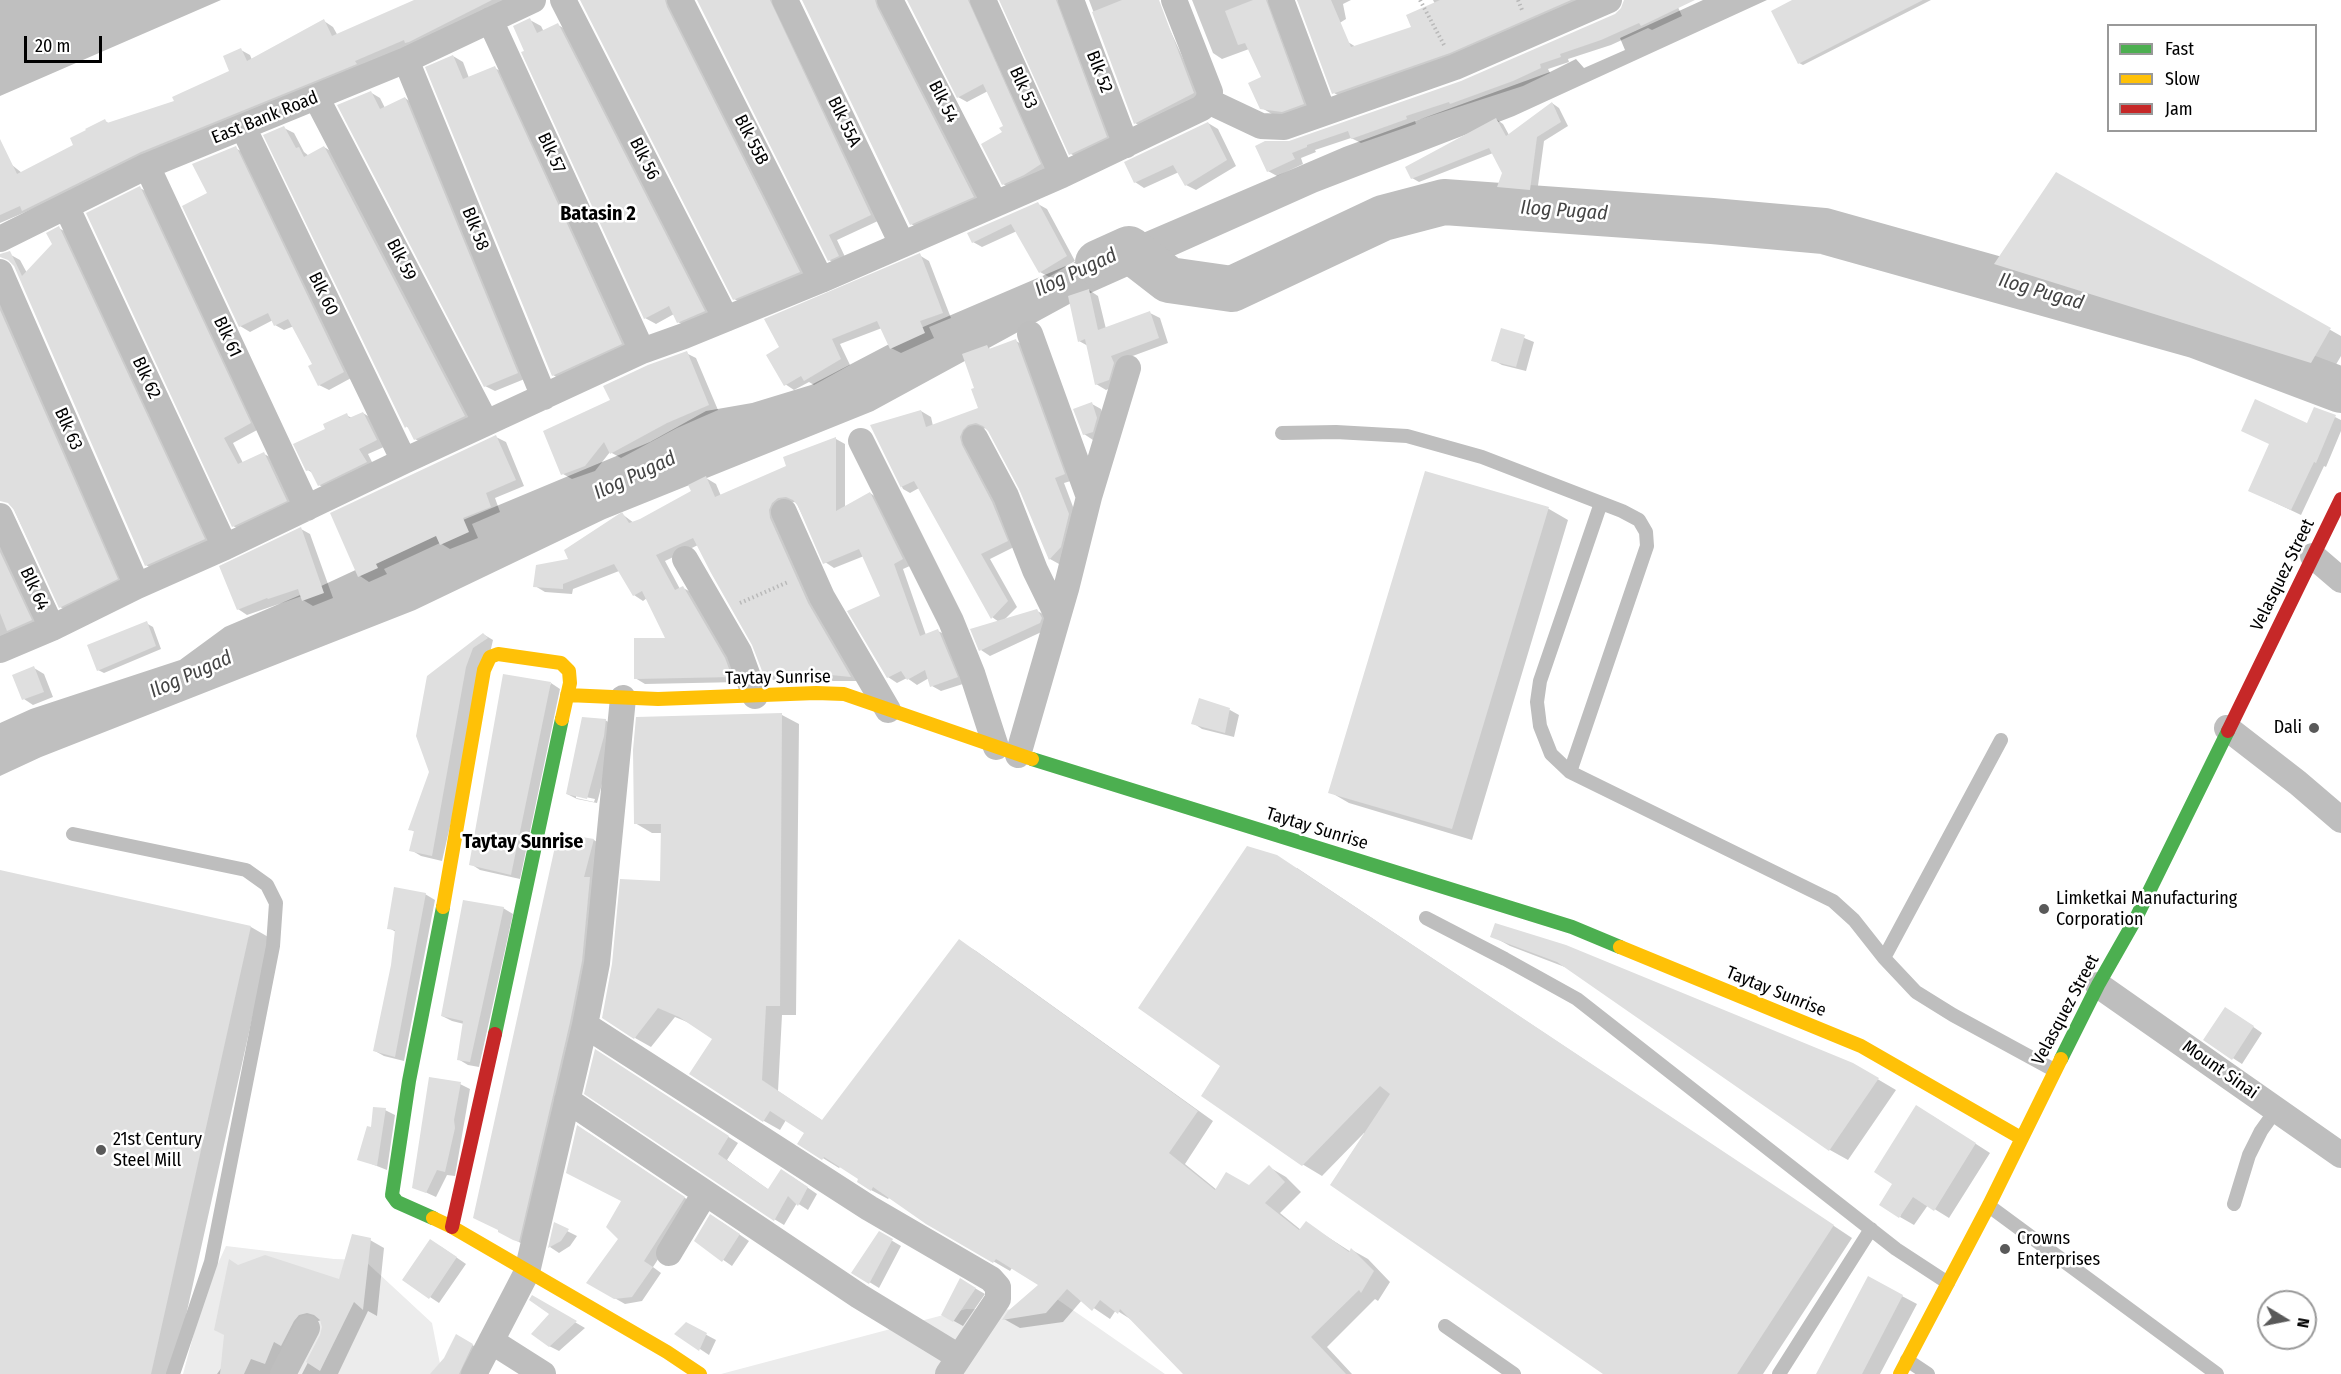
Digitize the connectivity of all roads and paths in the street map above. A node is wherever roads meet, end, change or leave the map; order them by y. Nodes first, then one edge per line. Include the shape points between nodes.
1 (533, 0) edge
2 (563, 0) edge
3 (681, 0) edge
4 (785, 0) edge
5 (890, 0) edge
6 (983, 0) edge
7 (1071, 0) edge
8 (1174, 0) edge
9 (1281, 0) edge
10 (1420, 0) edge
11 (1609, 0) edge
12 (1581, 6) edge
13 (490, 20) junction
14 (406, 60) junction
15 (1455, 67) junction
16 (316, 97) junction
17 (1209, 101) junction
18 (1323, 112) junction
19 (243, 127) junction
20 (1126, 145) junction
21 (147, 166) junction
22 (1062, 175) junction
23 (995, 204) junction
24 (67, 208) junction
25 (0, 239) edge
26 (902, 244) junction
27 (0, 273) edge
28 (821, 280) junction
29 (726, 319) junction
30 (1030, 334) dead end
31 (642, 351) junction
32 (1128, 368) dead end
33 (544, 397) junction
34 (486, 423) junction
35 (1282, 433) dead end
36 (975, 438) dead end
37 (861, 441) dead end
38 (404, 461) junction
39 (1089, 497) junction
40 (2341, 499) edge
41 (1601, 503) junction
42 (307, 508) junction
43 (784, 512) dead end
44 (0, 516) edge
45 (225, 548) junction
46 (2313, 556) junction
47 (685, 559) dead end
48 (811, 572) junction
49 (2341, 580) edge
50 (137, 586) junction
51 (718, 615) junction
52 (1057, 615) junction
53 (52, 628) junction
54 (0, 650) edge
55 (567, 695) junction
56 (755, 696) junction
57 (623, 698) junction
58 (888, 710) junction
59 (2227, 728) junction
60 (2001, 740) dead end
61 (1007, 751) junction
62 (1570, 772) junction
63 (2341, 820) edge
64 (73, 834) dead end
65 (1426, 918) dead end
66 (1884, 958) junction
67 (2098, 985) junction
68 (585, 1025) junction
69 (2054, 1070) junction
70 (567, 1100) junction
71 (2277, 1110) junction
72 (2021, 1138) junction
73 (2341, 1155) edge
74 (705, 1193) junction
75 (2234, 1204) dead end
76 (1989, 1205) junction
77 (452, 1227) junction
78 (1870, 1229) junction
79 (669, 1253) dead end
80 (527, 1272) junction
81 (1948, 1283) junction
82 (1445, 1326) dead end
83 (307, 1328) dead end
84 (491, 1341) junction
85 (1907, 1360) junction
86 (954, 1366) edge
87 (173, 1374) edge
88 (283, 1374) edge
89 (474, 1374) edge
90 (543, 1374) edge
91 (700, 1374) edge
92 (1514, 1374) edge
93 (1779, 1374) edge
94 (1900, 1374) edge
95 (1928, 1374) edge
96 (2217, 1374) edge

1 - 13 street, East Bank Road
2 - 29 street, Blk 56
3 - 28 street, Blk 55B
4 - 26 street, Blk 55A
5 - 23 street, Blk 54
6 - 22 street, Blk 53
7 - 20 street, Blk 52
8 - 17 street via 1210,92
9 - 18 street
10 - 15 path
11 - 12 street
12 - 15 street
13 - 14 street, East Bank Road
13 - 31 street, Blk 57
14 - 16 street, East Bank Road
14 - 33 street, Blk 58
15 - 18 street
16 - 19 street, East Bank Road
16 - 34 street, Blk 59
17 - 18 street via 1273,128
17 - 20 street
19 - 21 street, East Bank Road
19 - 38 street, Blk 60
20 - 22 street
21 - 24 street, East Bank Road
21 - 42 street, Blk 61
22 - 23 street
23 - 26 street
24 - 25 street, East Bank Road
24 - 45 street, Blk 62
26 - 28 street
27 - 50 street, Blk 63
28 - 29 street
29 - 31 street
30 - 39 street
31 - 33 street
32 - 39 street
33 - 34 street
34 - 38 street
35 - 41 lane via 1407,436 1482,457
36 - 52 street via 1006,496
37 - 61 street via 951,621
38 - 42 street
39 - 52 street
40 - 46 street, Velasquez Street
41 - 62 lane via 1540,681 1537,702 1540,726 1551,754
41 - 62 lane via 1639,520 1646,532 1647,546
42 - 45 street
43 - 48 street
44 - 53 street, Blk 64
45 - 50 street
46 - 49 street
46 - 59 street, Velasquez Street
47 - 51 street
48 - 51 path
48 - 58 street
50 - 53 street
51 - 56 street
52 - 61 street
53 - 54 street
55 - 57 street, Taytay Sunrise
55 - 77 street
55 - 77 street via 569,671 561,663 498,654 486,662 422,1007 392,1195 397,1202
56 - 57 street, Taytay Sunrise
56 - 58 street, Taytay Sunrise via 844,694
57 - 68 street via 597,963
58 - 61 street, Taytay Sunrise
59 - 63 street
59 - 67 street, Velasquez Street via 2135,920
60 - 66 lane
61 - 72 street, Taytay Sunrise via 1572,927 1862,1046
62 - 66 lane via 1833,901
64 - 87 lane via 246,870 267,885 276,903 273,946 211,1262
65 - 78 lane via 1576,999
66 - 69 lane via 1916,992
67 - 69 street, Velasquez Street
67 - 71 street, Mount Sinai
68 - 70 street
68 - 86 street via 868,1208 991,1280 998,1287 998,1299
69 - 72 street, Velasquez Street
70 - 74 street
70 - 80 street
71 - 73 street, Mount Sinai
71 - 75 lane via 2249,1155
72 - 76 street, Velasquez Street
74 - 79 street
74 - 86 street via 859,1296
76 - 81 street, Velasquez Street
76 - 96 lane
77 - 80 street
78 - 81 lane
78 - 93 lane
80 - 84 street
80 - 91 street
81 - 85 street, Velasquez Street
82 - 92 lane
83 - 88 street
84 - 89 street
84 - 90 street
85 - 94 street, Velasquez Street
85 - 95 lane

